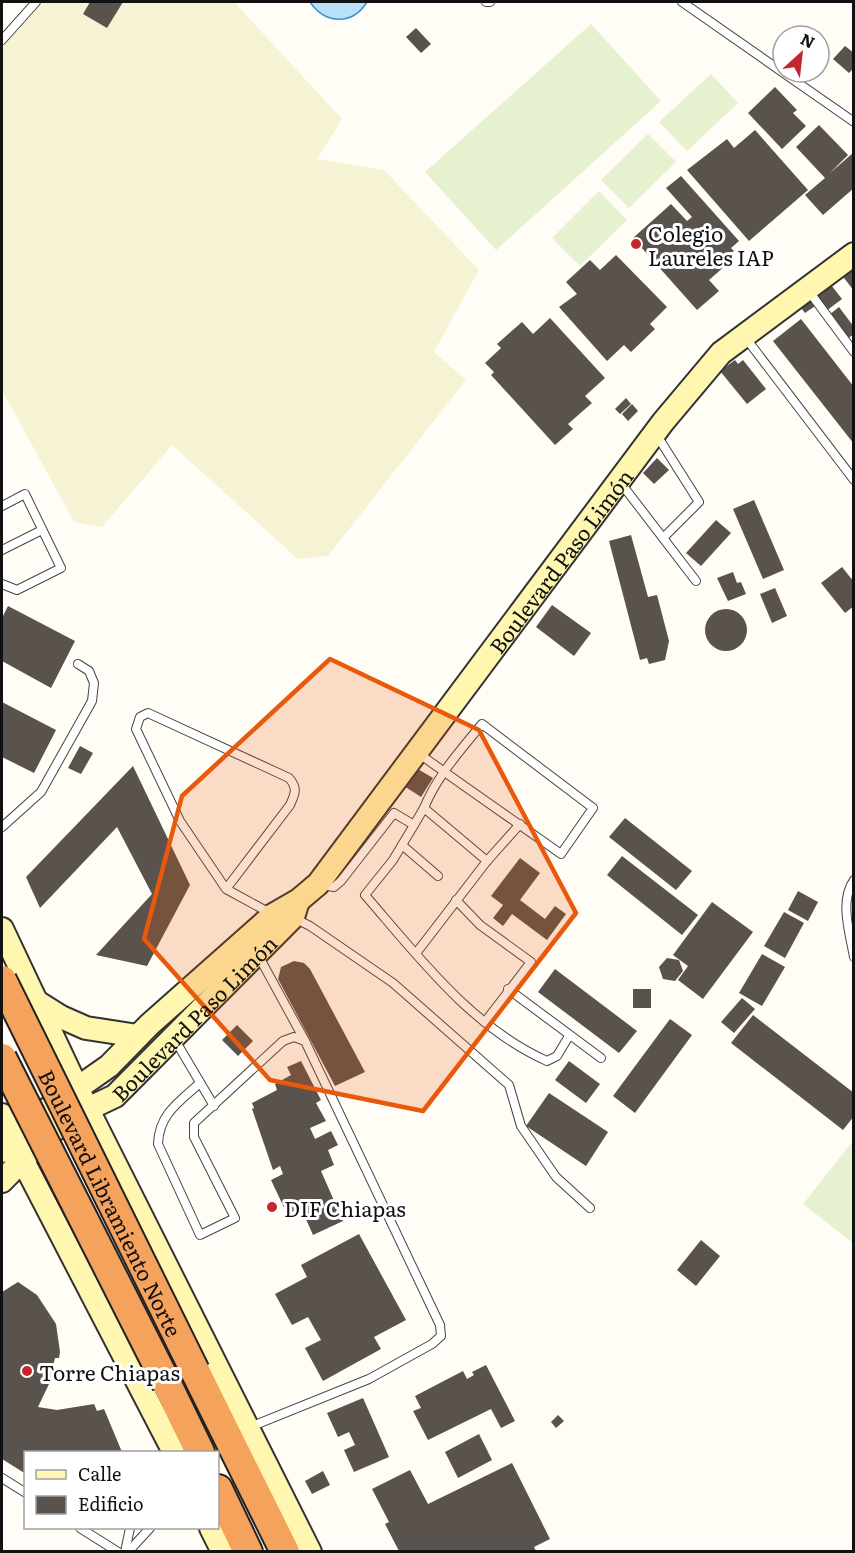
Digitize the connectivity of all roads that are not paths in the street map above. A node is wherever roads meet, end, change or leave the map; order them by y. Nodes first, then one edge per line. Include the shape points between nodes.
1 (36, 2) edge
2 (682, 2) edge
3 (2, 40) edge
4 (854, 122) edge
5 (854, 254) edge
6 (807, 289) junction
7 (744, 335) junction
8 (854, 352) edge
9 (655, 433) junction
10 (854, 480) edge
11 (619, 481) junction
12 (2, 506) edge
13 (42, 530) junction
14 (663, 538) junction
15 (2, 550) edge
16 (696, 581) dead end
17 (2, 584) edge
18 (78, 664) dead end
19 (417, 752) junction
20 (444, 771) junction
21 (424, 808) junction
22 (520, 824) junction
23 (414, 825) junction
24 (2, 827) edge
25 (402, 845) junction
26 (487, 861) junction
27 (438, 876) dead end
28 (854, 880) edge
29 (318, 884) junction
30 (226, 889) junction
31 (456, 900) junction
32 (288, 911) junction
33 (2, 929) edge
34 (252, 946) junction
35 (417, 952) junction
36 (854, 957) edge
37 (2, 980) edge
38 (508, 989) junction
39 (34, 1000) junction
40 (485, 1022) junction
41 (138, 1036) junction
42 (569, 1036) junction
43 (174, 1038) junction
44 (305, 1041) junction
45 (2, 1058) edge
46 (601, 1058) dead end
47 (200, 1083) junction
48 (115, 1096) junction
49 (75, 1102) junction
50 (214, 1106) junction
51 (2, 1114) edge
52 (12, 1150) edge
53 (114, 1158) junction
54 (2, 1181) edge
55 (2, 1187) edge
56 (42, 1198) junction
57 (590, 1208) dead end
58 (250, 1427) junction
59 (173, 1451) edge
60 (200, 1451) edge
61 (2, 1478) edge
62 (219, 1491) edge
63 (24, 1492) edge
64 (83, 1529) edge
65 (130, 1529) edge
66 (148, 1529) edge
67 (212, 1529) edge
68 (118, 1551) edge
69 (126, 1551) edge
70 (223, 1551) edge
71 (248, 1551) edge
72 (285, 1551) edge
73 (310, 1551) edge

1 - 3 lane
2 - 4 lane
5 - 6 main road, Boulevard Paso Limón
6 - 7 main road, Boulevard Paso Limón
6 - 8 lane
7 - 9 main road, Boulevard Paso Limón via 721,353
7 - 10 lane
9 - 11 main road, Boulevard Paso Limón
9 - 14 lane via 699,502
11 - 14 lane
11 - 19 main road, Boulevard Paso Limón
12 - 13 lane via 25,494
13 - 15 lane
13 - 17 lane via 61,568 16,590
14 - 16 lane
18 - 24 lane via 89,671 92,701 41,792
19 - 20 lane
19 - 29 main road, Boulevard Paso Limón
20 - 21 lane
20 - 22 lane
20 - 22 lane via 482,724 593,808 561,854
21 - 23 lane
21 - 26 lane
22 - 26 lane
23 - 25 lane
23 - 29 lane via 394,813 341,881 334,887
25 - 27 lane
25 - 35 lane via 365,895
26 - 31 lane
28 - 36 lane via 846,908
29 - 32 main road, Boulevard Paso Limón
30 - 30 lane via 180,821 136,729 140,717 148,713 289,778 294,784 296,792 290,805
30 - 32 lane
31 - 35 lane
31 - 38 lane via 480,924 531,962
32 - 34 main road, Boulevard Paso Limón
32 - 57 lane via 393,983 510,1085 521,1126 556,1177
33 - 39 main road
34 - 41 main road, Boulevard Paso Limón
34 - 43 main road, Boulevard Paso Limón
34 - 44 lane
35 - 40 lane
37 - 72 highway, Boulevard Libramiento Norte, bridge
38 - 40 lane
38 - 42 lane
39 - 41 main road via 86,1028
39 - 49 main road
40 - 42 lane via 528,1052 548,1060 557,1056
41 - 49 main road, Boulevard Paso Limón
42 - 46 lane
43 - 47 lane
43 - 48 main road, Boulevard Paso Limón
44 - 50 lane via 294,1037 283,1041
44 - 58 lane via 440,1325 441,1336 369,1379
45 - 60 highway, Boulevard Libramiento Norte, bridge
47 - 50 lane
47 - 50 lane via 165,1114 158,1130 158,1144 200,1235 235,1218 192,1129
48 - 49 main road, Boulevard Paso Limón
48 - 53 main road via 110,1115
49 - 52 main road via 32,1120
49 - 53 main road
51 - 52 main road
52 - 54 main road
52 - 56 main road
53 - 58 main road
55 - 56 main road
56 - 59 main road
58 - 73 main road
61 - 63 lane
62 - 71 highway
64 - 68 lane
65 - 69 lane
66 - 69 lane
67 - 70 main road

